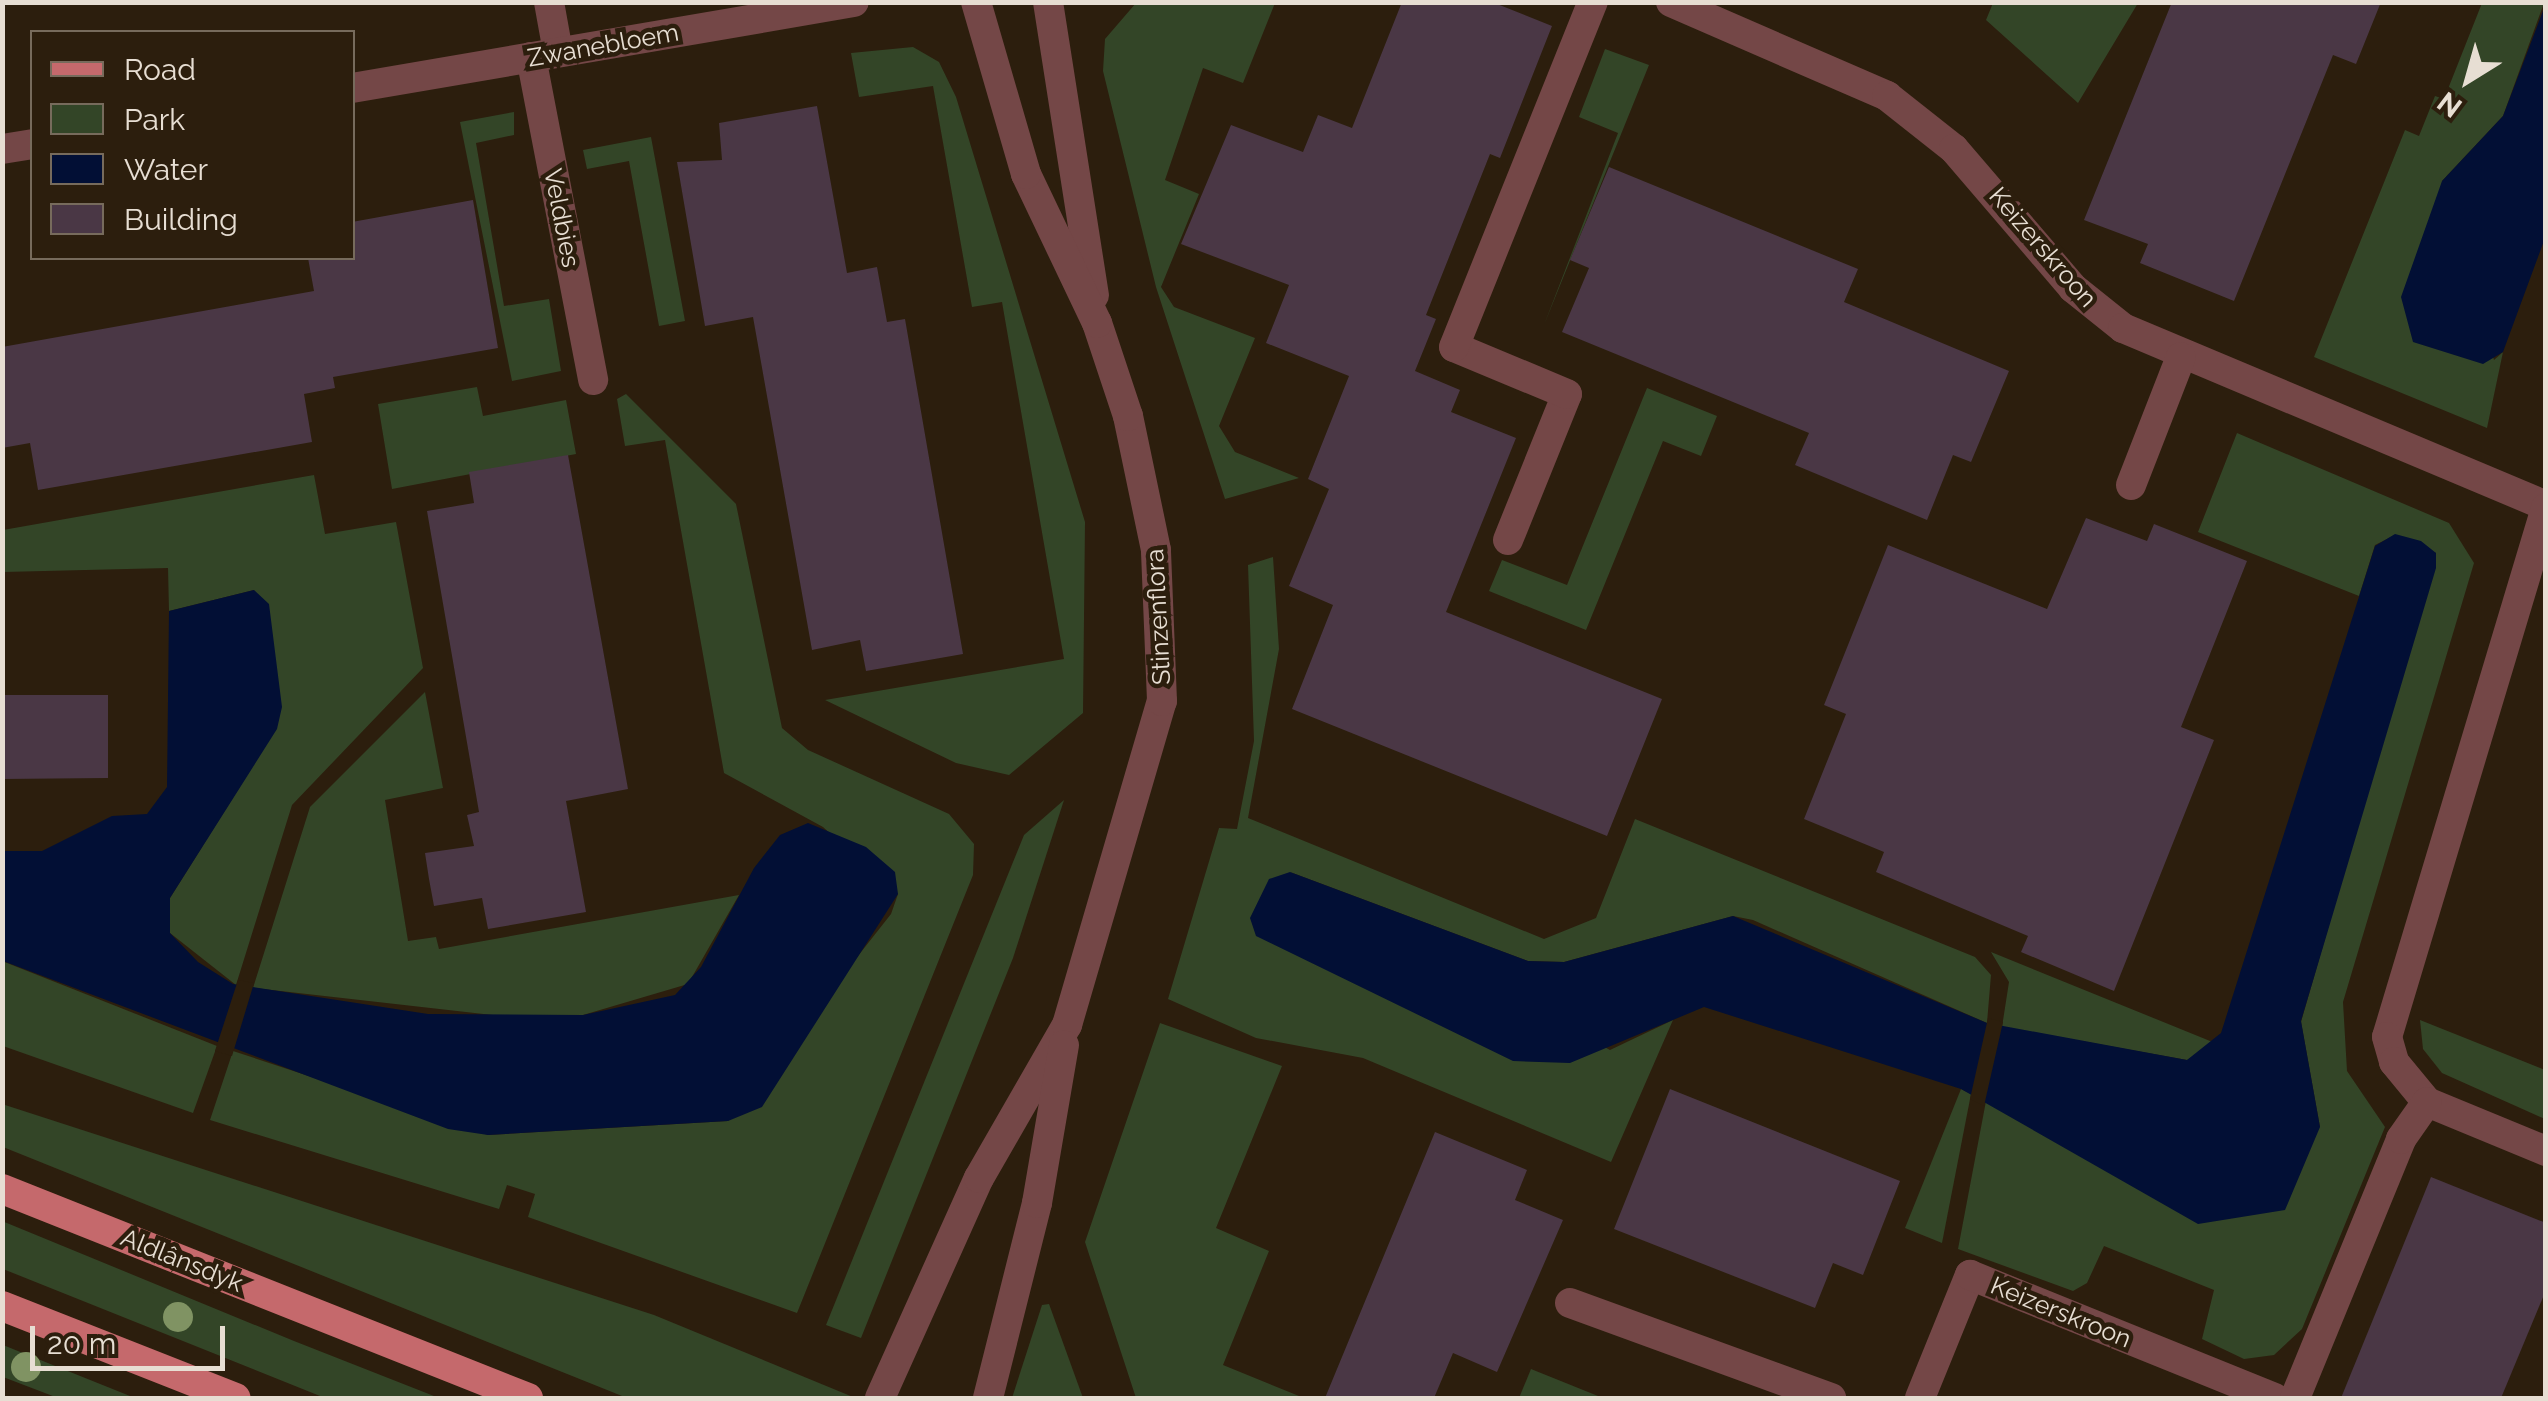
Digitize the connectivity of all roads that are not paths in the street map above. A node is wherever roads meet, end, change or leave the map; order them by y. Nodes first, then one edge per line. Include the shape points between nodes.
1 (549, 2) edge
2 (976, 2) edge
3 (1048, 2) edge
4 (1593, 2) edge
5 (1671, 2) edge
6 (852, 3) edge
7 (544, 54) junction
8 (355, 87) edge
9 (30, 144) edge
10 (2, 149) edge
11 (1097, 323) junction
12 (2181, 357) junction
13 (592, 380) dead end
14 (2131, 485) dead end
15 (2546, 507) edge
16 (1508, 540) dead end
17 (1067, 1025) junction
18 (2428, 1102) junction
19 (2546, 1150) edge
20 (2, 1189) edge
21 (1570, 1303) dead end
22 (2, 1306) edge
23 (235, 1398) edge
24 (528, 1398) edge
25 (880, 1398) edge
26 (988, 1398) edge
27 (1831, 1398) edge
28 (1920, 1398) edge
29 (2275, 1398) edge
30 (2295, 1398) edge

1 - 7 street, Veldbies
2 - 11 street, Stinzenflora via 1026,174
3 - 11 street, Stinzenflora
4 - 16 street via 1454,348 1567,394
5 - 12 street, Keizerskroon via 1887,96 1982,176 2097,310
6 - 7 street, Zwanebloem
7 - 8 street, Zwanebloem
7 - 13 street, Veldbies
9 - 10 street
11 - 17 street, Stinzenflora via 1146,484 1162,702
12 - 14 street
12 - 15 street, Keizerskroon
15 - 18 street, Keizerskroon via 2391,1004 2394,1062
17 - 25 street, Stinzenflora via 980,1178
17 - 26 street, Stinzenflora via 1037,1204
18 - 19 street, Keizerskroon
18 - 30 street via 2401,1139
20 - 24 main road, Aldlânsdyk
21 - 27 street
22 - 23 main road
28 - 29 street, Keizerskroon via 1970,1275

